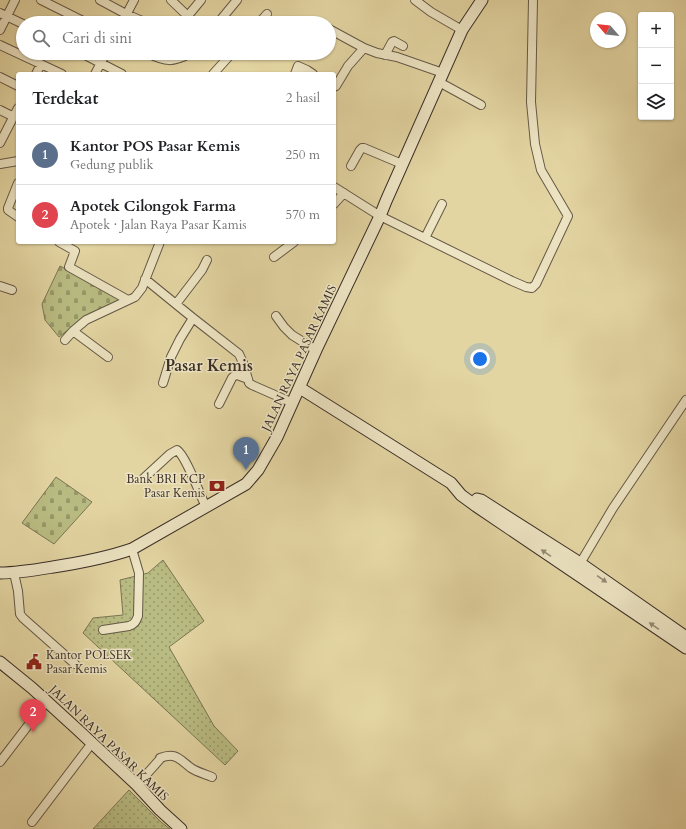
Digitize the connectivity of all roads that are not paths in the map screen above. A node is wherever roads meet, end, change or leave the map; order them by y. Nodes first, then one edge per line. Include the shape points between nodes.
1 (15, 0) edge
2 (41, 0) edge
3 (100, 0) edge
4 (134, 0) edge
5 (171, 0) edge
6 (201, 0) edge
7 (237, 0) edge
8 (415, 0) edge
9 (482, 0) edge
10 (534, 0) edge
11 (4, 14) edge
12 (126, 14) junction
13 (73, 16) edge
14 (131, 16) edge
15 (188, 16) joint
16 (224, 16) edge
17 (16, 20) edge
18 (0, 30) edge
19 (462, 30) junction
20 (336, 33) edge
21 (0, 45) edge
22 (403, 46) dead end
23 (364, 48) junction
24 (16, 52) edge
25 (385, 55) junction
26 (32, 60) edge
27 (95, 60) edge
28 (102, 60) edge
29 (164, 60) edge
30 (174, 60) edge
31 (225, 60) edge
32 (101, 63) junction
33 (41, 64) junction
34 (37, 72) edge
35 (58, 72) edge
36 (96, 72) edge
37 (118, 72) edge
38 (214, 72) edge
39 (296, 72) edge
40 (310, 72) edge
41 (0, 77) edge
42 (441, 77) junction
43 (16, 85) edge
44 (336, 86) edge
45 (481, 106) dead end
46 (0, 110) edge
47 (16, 112) edge
48 (14, 117) junction
49 (0, 143) edge
50 (16, 161) edge
51 (0, 164) edge
52 (402, 164) junction
53 (351, 166) dead end
54 (16, 188) edge
55 (336, 188) edge
56 (344, 193) junction
57 (336, 202) edge
58 (442, 204) dead end
59 (16, 216) edge
60 (380, 216) junction
61 (425, 238) junction
62 (63, 244) edge
63 (159, 244) edge
64 (291, 244) edge
65 (274, 257) dead end
66 (207, 260) dead end
67 (145, 279) junction
68 (0, 286) edge
69 (12, 290) dead end
70 (128, 300) junction
71 (176, 304) junction
72 (276, 316) dead end
73 (193, 318) junction
74 (73, 331) junction
75 (65, 340) dead end
76 (316, 350) junction
77 (108, 357) dead end
78 (248, 379) junction
79 (163, 383) dead end
80 (300, 388) junction
81 (686, 400) edge
82 (293, 403) junction
83 (219, 404) dead end
84 (144, 478) dead end
85 (206, 507) junction
86 (132, 549) junction
87 (577, 568) junction
88 (0, 573) edge
89 (14, 573) junction
90 (103, 630) dead end
91 (684, 641) edge
92 (0, 662) edge
93 (75, 664) dead end
94 (46, 702) junction
95 (92, 743) junction
96 (0, 762) edge
97 (212, 777) dead end
98 (137, 785) junction
99 (32, 822) dead end
100 (181, 829) edge

1 - 11 street
2 - 13 street
3 - 12 street
4 - 12 street
5 - 15 street
6 - 15 street
7 - 16 street
8 - 19 street
9 - 19 main road, JALAN RAYA PASAR KAMIS
10 - 61 street via 531,102 535,144 541,170 568,216 532,288 512,281
11 - 17 street
11 - 18 street
12 - 14 street
19 - 42 main road, JALAN RAYA PASAR KAMIS
20 - 23 street
21 - 24 street
22 - 25 street via 392,42
23 - 25 street
23 - 44 street via 348,66
25 - 42 street via 397,57
26 - 33 street
27 - 32 street
28 - 32 street
29 - 30 street
31 - 38 street
32 - 36 street
32 - 37 street
33 - 34 street
33 - 35 street
39 - 40 street via 298,66
41 - 43 street
42 - 45 street
42 - 52 main road, JALAN RAYA PASAR KAMIS
46 - 48 street
47 - 48 street
48 - 49 street
50 - 51 street
52 - 53 street via 362,148
52 - 60 main road, JALAN RAYA PASAR KAMIS
54 - 59 street via 8,208
55 - 56 street
56 - 57 street
56 - 60 street
58 - 61 street
60 - 61 street
60 - 76 main road, JALAN RAYA PASAR KAMIS
62 - 70 street via 75,250 69,267
63 - 67 street
64 - 65 street
66 - 71 street
67 - 70 street via 138,294
67 - 71 street
68 - 69 street
70 - 74 street via 86,320
71 - 73 street
72 - 76 street via 292,335
73 - 78 street via 239,354
73 - 79 street via 171,357
74 - 75 street
74 - 77 street
76 - 80 main road, JALAN RAYA PASAR KAMIS
78 - 82 street via 252,385
78 - 83 street via 234,376
80 - 82 main road, JALAN RAYA PASAR KAMIS
80 - 87 main road via 451,483 461,495 481,500
81 - 87 street via 613,508
82 - 85 main road, JALAN RAYA PASAR KAMIS via 277,437 252,478
84 - 85 street via 177,450
85 - 86 main road, JALAN RAYA PASAR KAMIS
86 - 89 main road, JALAN RAYA PASAR KAMIS via 74,563
86 - 90 street via 139,573 138,616 129,626
87 - 91 main road
88 - 89 main road, JALAN RAYA PASAR KAMIS
89 - 93 street via 20,614
92 - 94 main road, JALAN RAYA PASAR KAMIS
94 - 95 main road, JALAN RAYA PASAR KAMIS
94 - 96 street
95 - 98 main road, JALAN RAYA PASAR KAMIS
95 - 99 street
97 - 98 street via 192,768 176,756 168,755 160,758
98 - 100 main road, JALAN RAYA PASAR KAMIS

